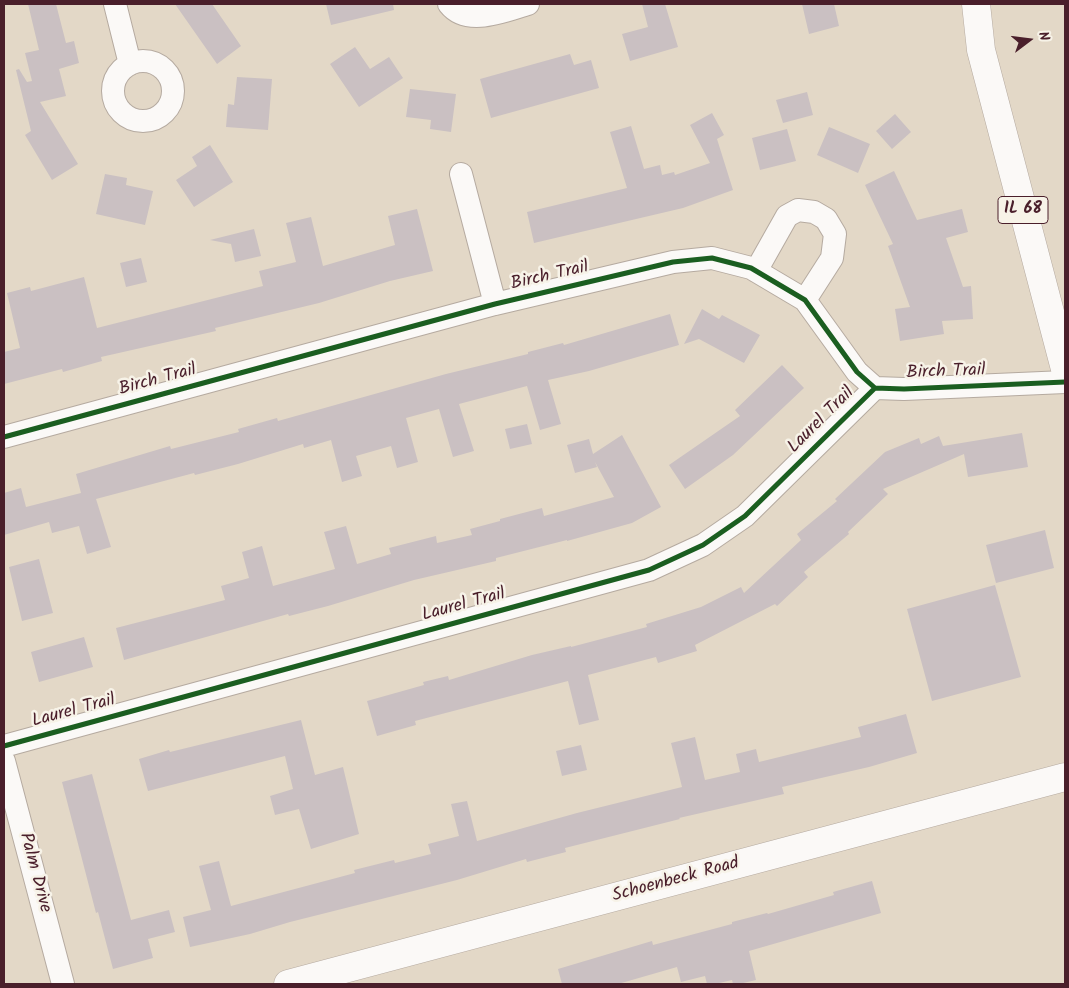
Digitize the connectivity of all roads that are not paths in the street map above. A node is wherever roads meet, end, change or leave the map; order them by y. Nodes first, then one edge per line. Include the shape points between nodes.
1 (115, 4) edge
2 (449, 4) edge
3 (528, 4) edge
4 (957, 4) edge
5 (976, 4) edge
6 (981, 50) junction
7 (130, 64) dead end
8 (461, 174) dead end
9 (756, 271) junction
10 (804, 300) junction
11 (495, 304) junction
12 (1065, 369) edge
13 (1065, 382) edge
14 (875, 388) junction
15 (4, 437) edge
16 (4, 746) edge
17 (4, 761) edge
18 (1065, 777) edge
19 (63, 984) edge
20 (288, 984) edge

1 - 7 street
2 - 3 street via 471,17
4 - 6 main road, IL 68
5 - 6 main road, IL 68
6 - 12 main road, IL 68
8 - 11 street
9 - 10 street, Birch Trail
9 - 10 street via 787,216 798,210 814,212 826,219 835,234 832,258
9 - 11 street, Birch Trail via 712,258 674,262
10 - 14 street, Birch Trail via 857,372
11 - 15 street, Birch Trail
13 - 14 street, Birch Trail
14 - 16 street, Laurel Trail via 745,516 703,545 649,570
17 - 19 street, Palm Drive
18 - 20 main road, Schoenbeck Road

